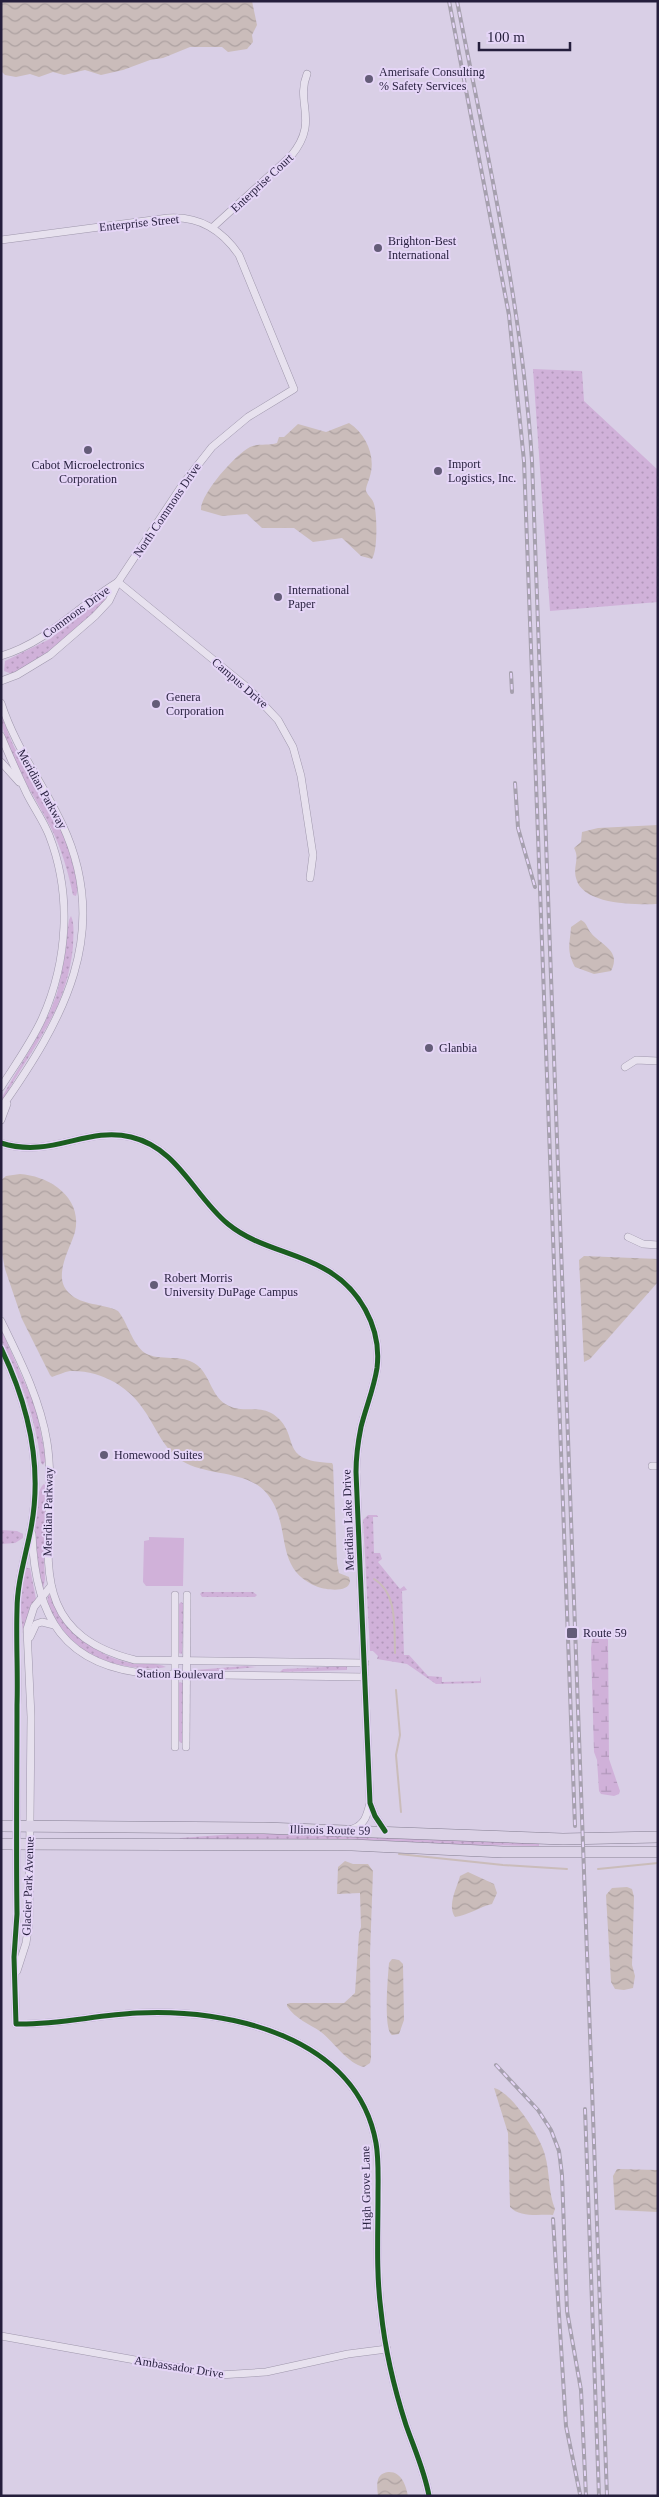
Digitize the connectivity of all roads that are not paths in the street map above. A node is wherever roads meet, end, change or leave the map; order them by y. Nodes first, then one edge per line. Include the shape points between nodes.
1 (307, 74) dead end
2 (213, 227) junction
3 (1, 240) edge
4 (294, 389) joint
5 (118, 582) junction
6 (1, 656) edge
7 (1, 681) edge
8 (1, 702) edge
9 (1, 736) edge
10 (1, 762) edge
11 (28, 796) junction
12 (310, 878) dead end
13 (658, 1061) edge
14 (625, 1067) dead end
15 (1, 1087) edge
16 (8, 1099) junction
17 (1, 1108) edge
18 (1, 1120) edge
19 (2, 1142) edge
20 (628, 1237) dead end
21 (658, 1245) edge
22 (1, 1321) edge
23 (1, 1348) edge
24 (31, 1526) junction
25 (51, 1586) junction
26 (175, 1595) dead end
27 (187, 1596) dead end
28 (41, 1599) junction
29 (54, 1625) junction
30 (29, 1645) junction
31 (175, 1662) junction
32 (187, 1662) junction
33 (364, 1663) junction
34 (175, 1675) junction
35 (187, 1675) junction
36 (365, 1677) junction
37 (175, 1747) dead end
38 (186, 1747) dead end
39 (370, 1803) junction
40 (1, 1826) edge
41 (17, 1826) junction
42 (30, 1826) junction
43 (350, 1830) junction
44 (384, 1831) junction
45 (658, 1837) edge
46 (1, 1844) edge
47 (17, 1844) junction
48 (30, 1844) junction
49 (658, 1852) edge
50 (16, 1974) junction
51 (16, 2024) joint
52 (1, 2336) edge
53 (387, 2349) junction
54 (429, 2496) edge

1 - 2 street, Enterprise Court via 304,86 307,119 298,148
2 - 3 street, Enterprise Street via 194,220 174,218
2 - 4 street, Enterprise Street via 239,255
4 - 5 street, North Commons Drive via 248,417 212,447 182,484
5 - 6 street, Commons Drive via 46,636
5 - 7 street, Commons Drive via 109,600 81,630 34,665
5 - 12 street, Campus Drive via 248,688 278,720 293,747 301,776 313,855
8 - 16 street, Meridian Parkway via 17,745 66,832 76,864 82,906 78,957 65,1003
9 - 11 street, Meridian Parkway
10 - 11 street
11 - 15 street, Meridian Parkway via 58,860 64,907 63,943 57,978 47,1008
13 - 14 street via 636,1060
16 - 17 street, Meridian Parkway
16 - 18 street, Meridian Parkway
19 - 33 street, Meridian Lake Drive via 27,1148 46,1148 109,1135 144,1141 173,1160 205,1201 229,1225 264,1245 327,1270 346,1284 362,1303 373,1328 378,1354 375,1379 358,1441 356,1472
20 - 21 street via 643,1244
22 - 25 street, Meridian Parkway via 37,1399 45,1430 50,1476 47,1561
23 - 24 street, Meridian Parkway via 20,1389 32,1436 35,1476
24 - 28 street, Station Boulevard via 35,1580
24 - 41 street, Meridian Parkway via 17,1607
25 - 28 street
25 - 31 street, Station Boulevard via 72,1625 94,1644 135,1660
26 - 31 street
27 - 32 street
28 - 29 street, Station Boulevard
28 - 30 street via 30,1614 27,1629
29 - 30 street via 36,1624
29 - 34 street, Station Boulevard via 76,1648 104,1665 133,1673
30 - 42 street
31 - 32 street, Station Boulevard
31 - 34 street
32 - 33 street, Station Boulevard
32 - 35 street
33 - 36 street, Meridian Lake Drive
34 - 35 street, Station Boulevard
34 - 37 street
35 - 36 street, Station Boulevard
35 - 38 street
36 - 39 street, Meridian Lake Drive
39 - 43 street, Meridian Lake Drive via 364,1821
39 - 44 street, Meridian Lake Drive
40 - 41 main road, Illinois Route 59
41 - 42 main road, Illinois Route 59
41 - 47 street, Glacier Park Avenue
42 - 43 main road, Illinois Route 59
42 - 48 street, Glacier Park Avenue
43 - 44 main road, Illinois Route 59
44 - 45 main road, Illinois Route 59 via 563,1838
46 - 47 main road, Illinois Route 59
47 - 48 main road, Illinois Route 59
47 - 50 street, Glacier Park Avenue
48 - 49 main road, Illinois Route 59 via 345,1845 503,1852
48 - 50 street, Glacier Park Avenue via 28,1928
50 - 51 street, Glacier Park Avenue
51 - 53 street, High Grove Lane via 57,2023 135,2013 203,2015 275,2033 311,2050 336,2068 364,2106 376,2144 379,2286
52 - 53 street, Ambassador Drive via 219,2375 266,2372
53 - 54 street, High Grove Lane via 397,2396

